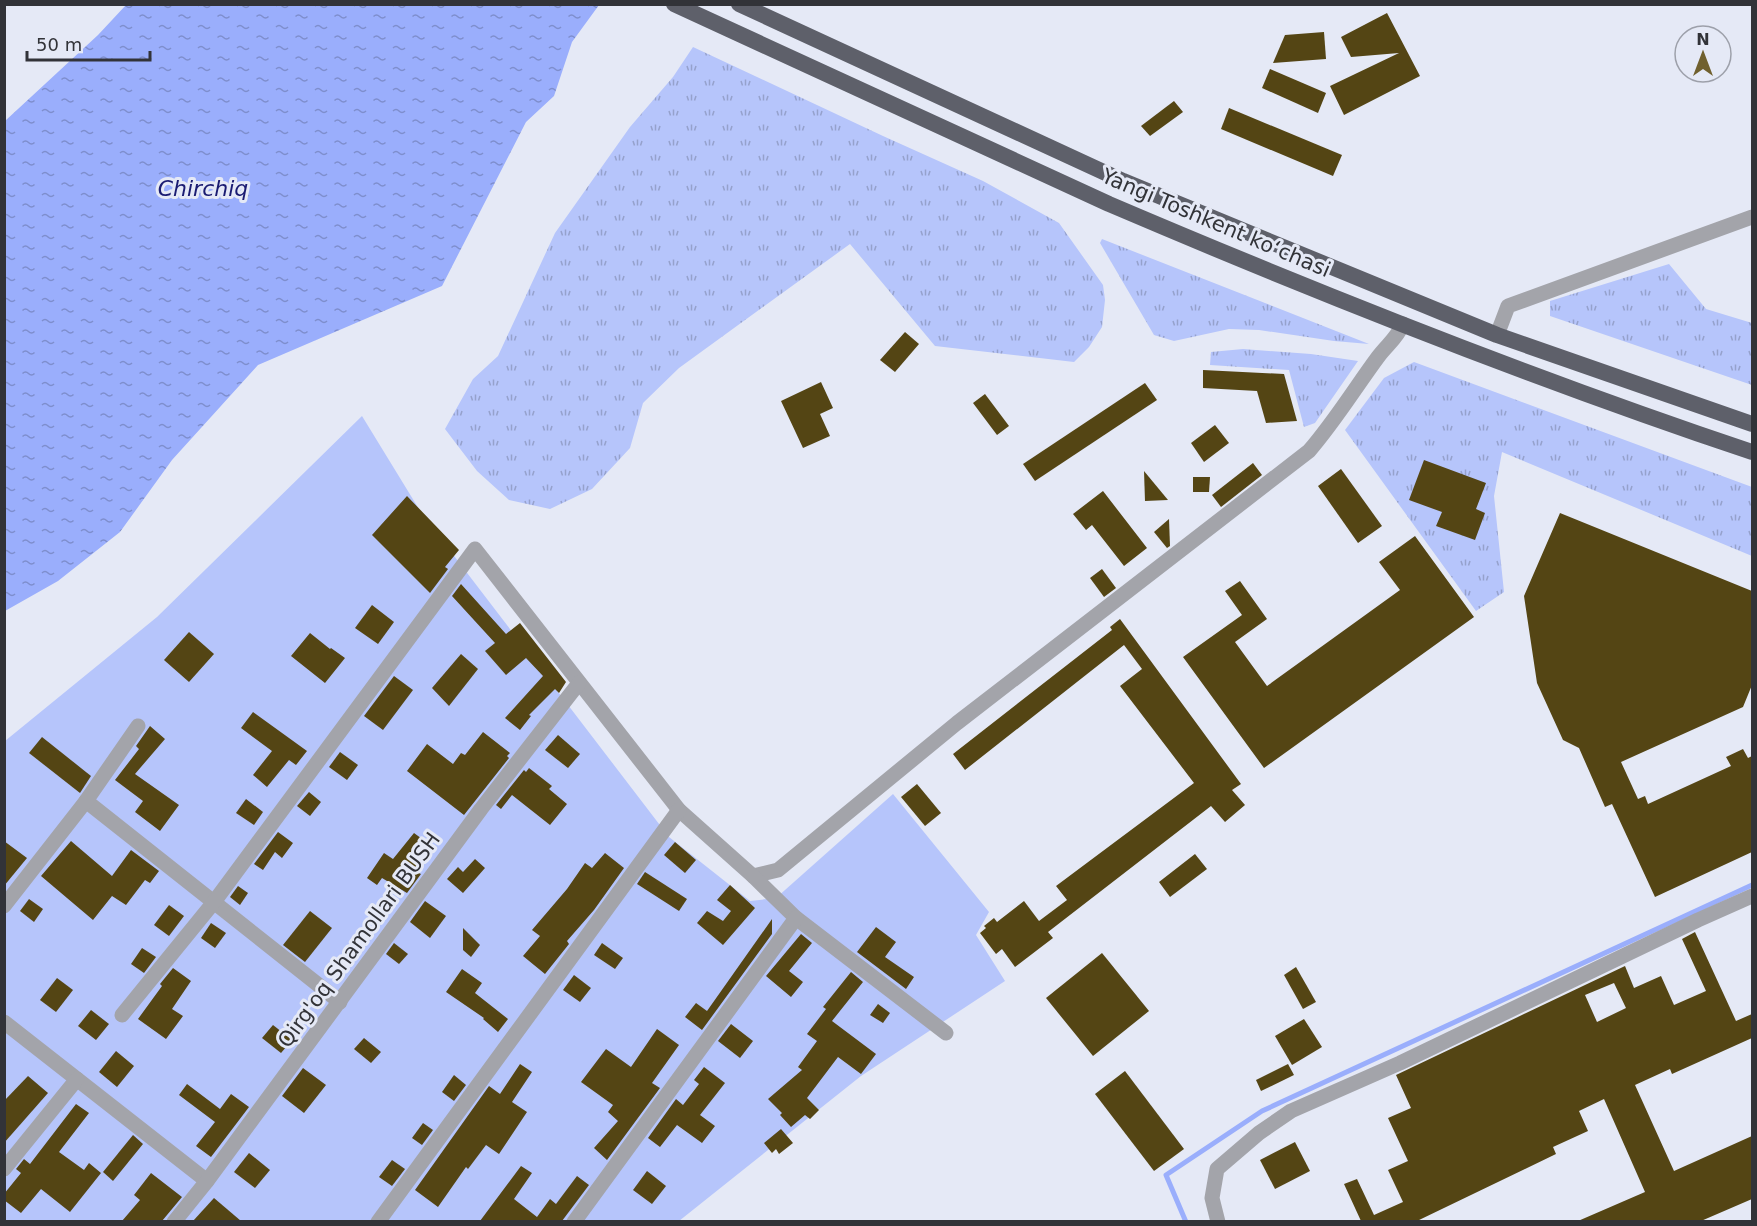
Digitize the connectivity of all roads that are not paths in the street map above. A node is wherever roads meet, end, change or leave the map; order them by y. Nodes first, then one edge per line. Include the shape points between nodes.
1 (674, 4) edge
2 (739, 4) edge
3 (1752, 217) edge
4 (1402, 324) junction
5 (1497, 335) junction
6 (1752, 424) edge
7 (1752, 452) edge
8 (579, 683) junction
9 (138, 726) dead end
10 (86, 801) junction
11 (679, 810) junction
12 (753, 876) junction
13 (1752, 896) edge
14 (214, 902) junction
15 (4, 906) edge
16 (796, 918) junction
17 (340, 1002) junction
18 (122, 1015) dead end
19 (4, 1022) edge
20 (946, 1033) dead end
21 (77, 1080) junction
22 (4, 1168) edge
23 (207, 1181) junction
24 (174, 1221) edge
25 (378, 1221) edge
26 (574, 1221) edge
27 (1218, 1221) edge

1 - 4 highway, Yangi Toshkent ko‘chasi via 1109,204
2 - 5 highway, Yangi Toshkent ko‘chasi via 1123,181
3 - 5 street via 1508,306
4 - 7 highway, Yangi Toshkent ko‘chasi via 1606,402
4 - 12 street via 1398,335 1309,451 949,730 778,870
5 - 6 highway, Yangi Toshkent ko‘chasi
8 - 11 street
8 - 14 street via 475,549
8 - 17 street, Qirg'oq Shamollari BUSH
9 - 10 street
10 - 14 street
10 - 15 street
11 - 12 street
11 - 25 street
12 - 16 street
13 - 27 street via 1291,1111 1217,1169 1212,1198
14 - 17 street
14 - 18 street
16 - 20 street
16 - 26 street
17 - 23 street, Qirg'oq Shamollari BUSH
19 - 21 street
21 - 22 street
21 - 23 street
23 - 24 street, Qirg'oq Shamollari BUSH

